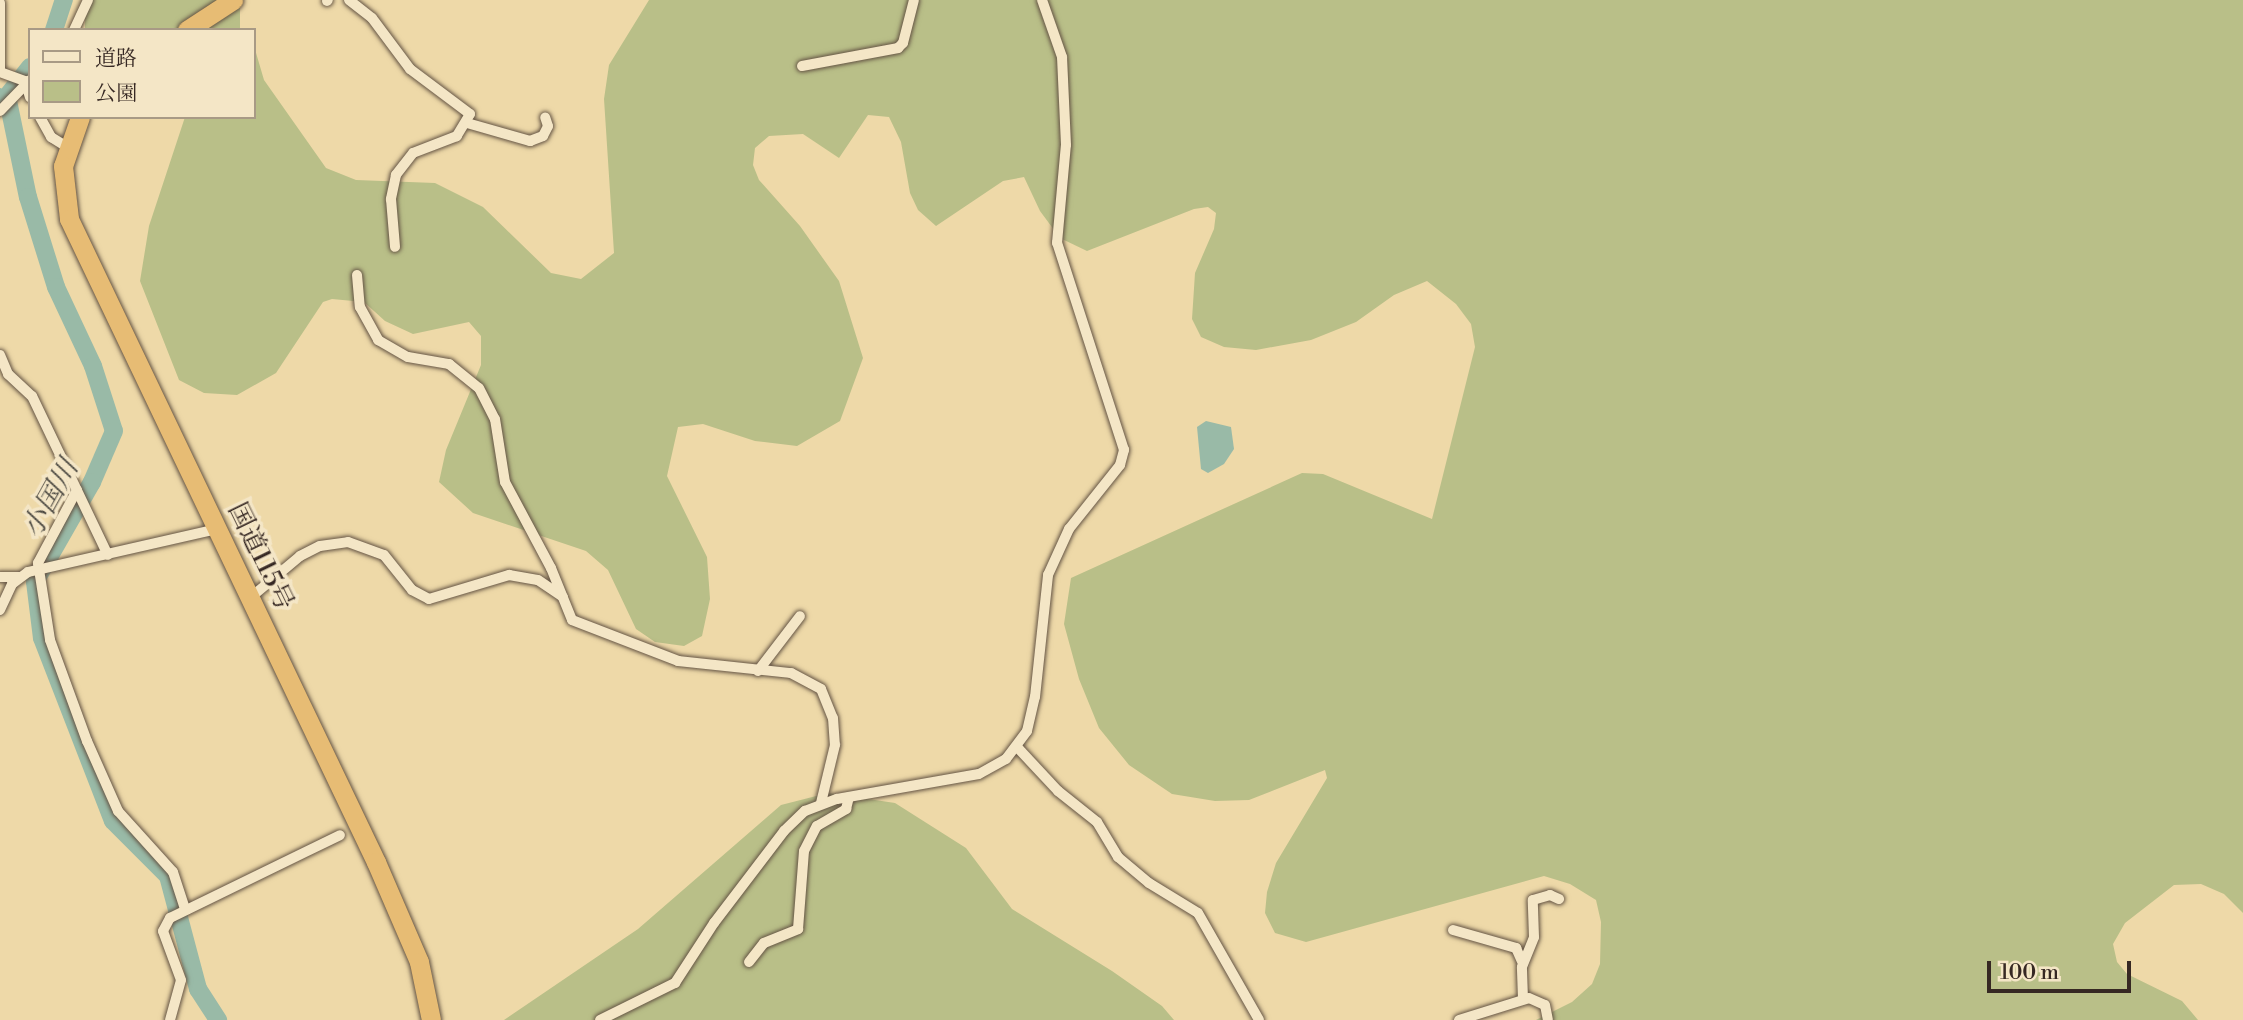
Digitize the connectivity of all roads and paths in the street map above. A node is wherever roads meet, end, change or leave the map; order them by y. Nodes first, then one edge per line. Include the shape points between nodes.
1 (88, 0) edge
2 (233, 0) edge
3 (349, 0) edge
4 (914, 0) edge
5 (1042, 0) edge
6 (0, 3) edge
7 (75, 28) edge
8 (190, 28) edge
9 (802, 65) dead end
10 (0, 72) edge
11 (27, 82) edge
12 (0, 111) edge
13 (545, 117) dead end
14 (41, 119) edge
15 (79, 119) edge
16 (467, 123) junction
17 (67, 147) junction
18 (395, 247) dead end
19 (357, 275) dead end
20 (0, 355) edge
21 (77, 489) junction
22 (217, 529) junction
23 (108, 555) junction
24 (38, 570) junction
25 (0, 577) edge
26 (20, 577) junction
27 (563, 597) junction
28 (250, 598) junction
29 (0, 610) edge
30 (800, 616) dead end
31 (758, 671) junction
32 (1017, 747) junction
33 (849, 797) junction
34 (821, 803) junction
35 (340, 835) dead end
36 (1559, 899) dead end
37 (185, 908) junction
38 (1453, 930) dead end
39 (749, 962) dead end
40 (1523, 964) junction
41 (1523, 999) junction
42 (170, 1020) edge
43 (431, 1020) edge
44 (600, 1020) edge
45 (1259, 1020) edge
46 (1459, 1020) edge
47 (1548, 1020) edge

1 - 7 street
2 - 8 highway
3 - 16 street via 372,18 410,69 469,109
4 - 9 street via 898,48
5 - 32 street via 1062,57 1066,145 1057,243 1124,450 1120,466 1069,529 1048,575 1033,708
6 - 10 street
10 - 11 street
11 - 12 street
13 - 16 street via 548,126 543,136 530,142
14 - 17 street via 51,137
15 - 17 highway, 国道115号
16 - 18 street via 448,141 413,153 396,175 391,199
17 - 22 highway, 国道115号 via 62,186 69,219
19 - 27 street via 360,307 377,340 408,357 449,365 479,388 495,419 505,482
20 - 21 street via 8,373 32,396
21 - 23 street
21 - 24 street via 39,558
22 - 23 street
22 - 28 highway, 国道115号
23 - 24 street
24 - 26 street
24 - 37 street via 50,640 93,756 122,818 173,872
25 - 26 street
26 - 29 street
27 - 28 street via 538,580 509,575 429,599 412,590 384,555 348,542 320,546 300,556
27 - 31 street via 568,615 580,626 695,666
28 - 43 highway, 国道115号 via 397,909 419,962
30 - 31 street
31 - 34 street via 806,679 821,689 828,703 835,745
32 - 33 street via 1000,764 979,774
32 - 45 street via 1097,822 1118,857 1149,883 1198,913
33 - 34 street
33 - 39 street via 846,809 819,823 806,846 799,880 798,929 764,943
34 - 44 street via 784,831 675,983
35 - 37 street
36 - 40 street via 1550,895 1534,900 1534,942
37 - 42 street via 170,918 163,931 181,980
38 - 40 street via 1514,947
40 - 41 street
41 - 46 street
41 - 47 street via 1545,1005

